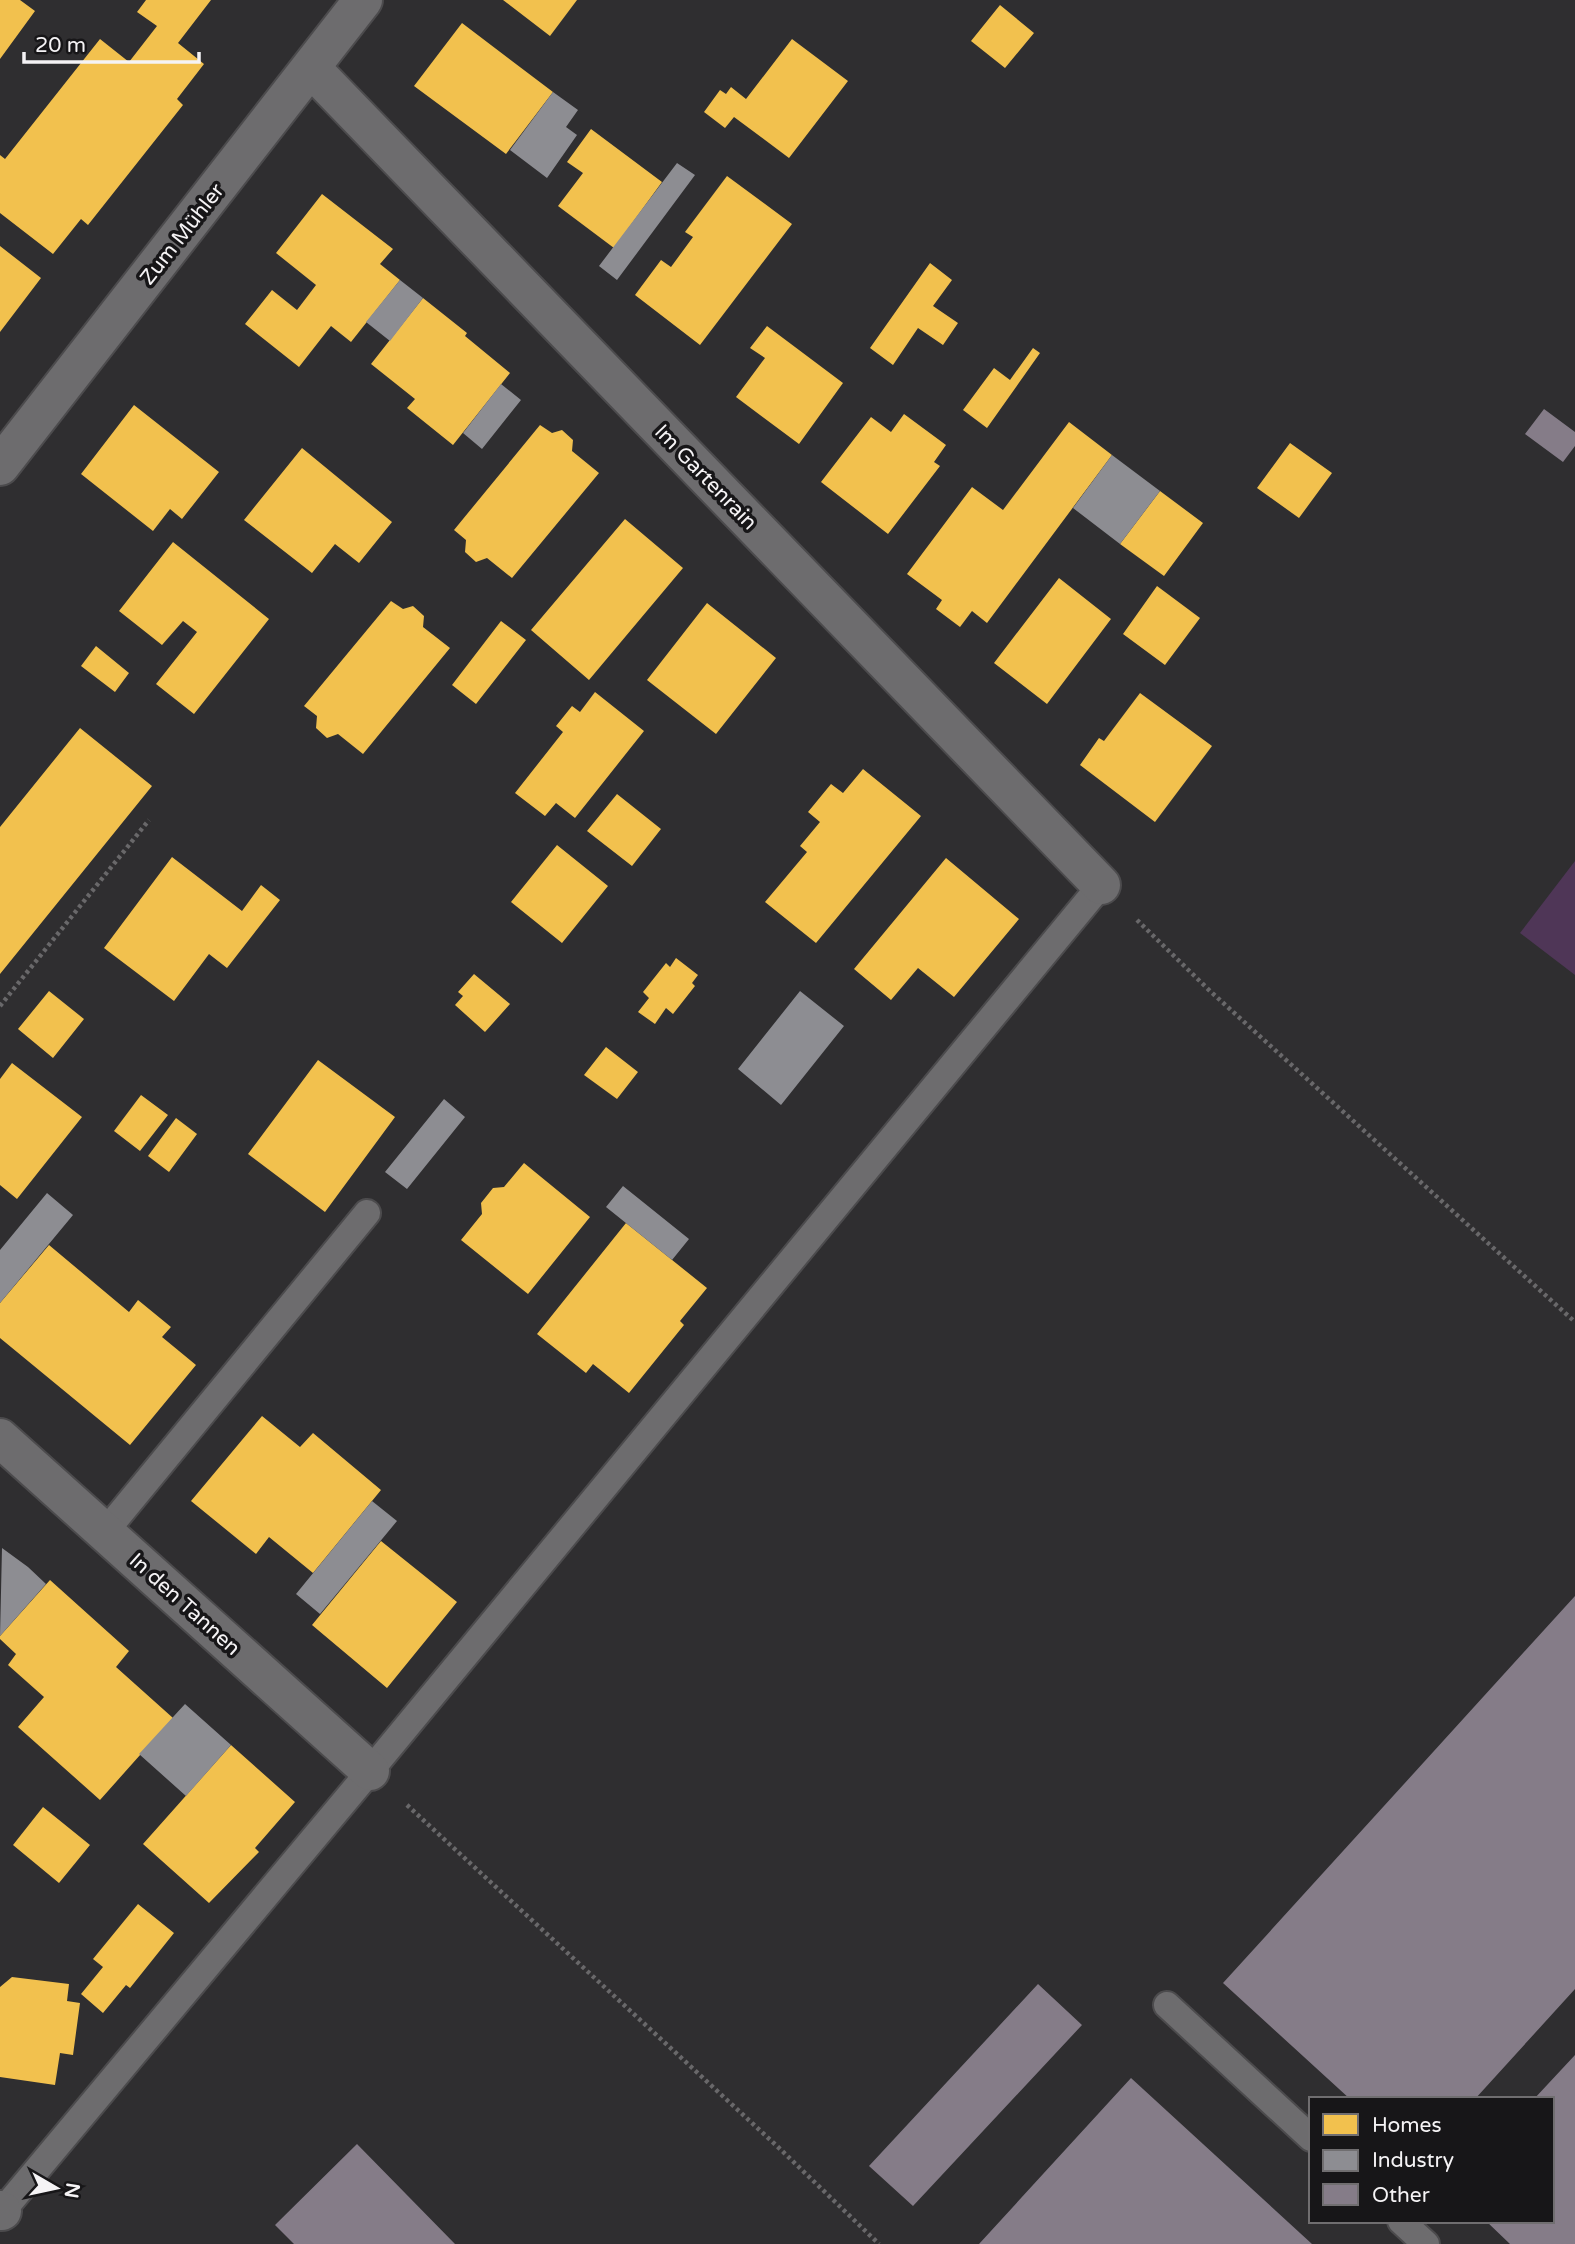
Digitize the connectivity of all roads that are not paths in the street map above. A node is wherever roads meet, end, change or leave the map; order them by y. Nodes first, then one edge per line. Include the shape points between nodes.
1 (363, 0) edge
2 (312, 69) junction
3 (0, 466) edge
4 (1101, 885) joint
5 (367, 1213) dead end
6 (0, 1438) edge
7 (105, 1532) junction
8 (370, 1771) junction
9 (1167, 2005) dead end
10 (1309, 2136) edge
11 (1, 2212) edge
12 (1403, 2223) edge
13 (1426, 2244) edge

1 - 2 street, Zum Mühler
2 - 3 street, Zum Mühler
2 - 4 street, Im Gartenrain
4 - 8 lane
5 - 7 lane
6 - 7 street, In den Tannen
7 - 8 street, In den Tannen
8 - 11 lane
9 - 10 lane
12 - 13 lane

